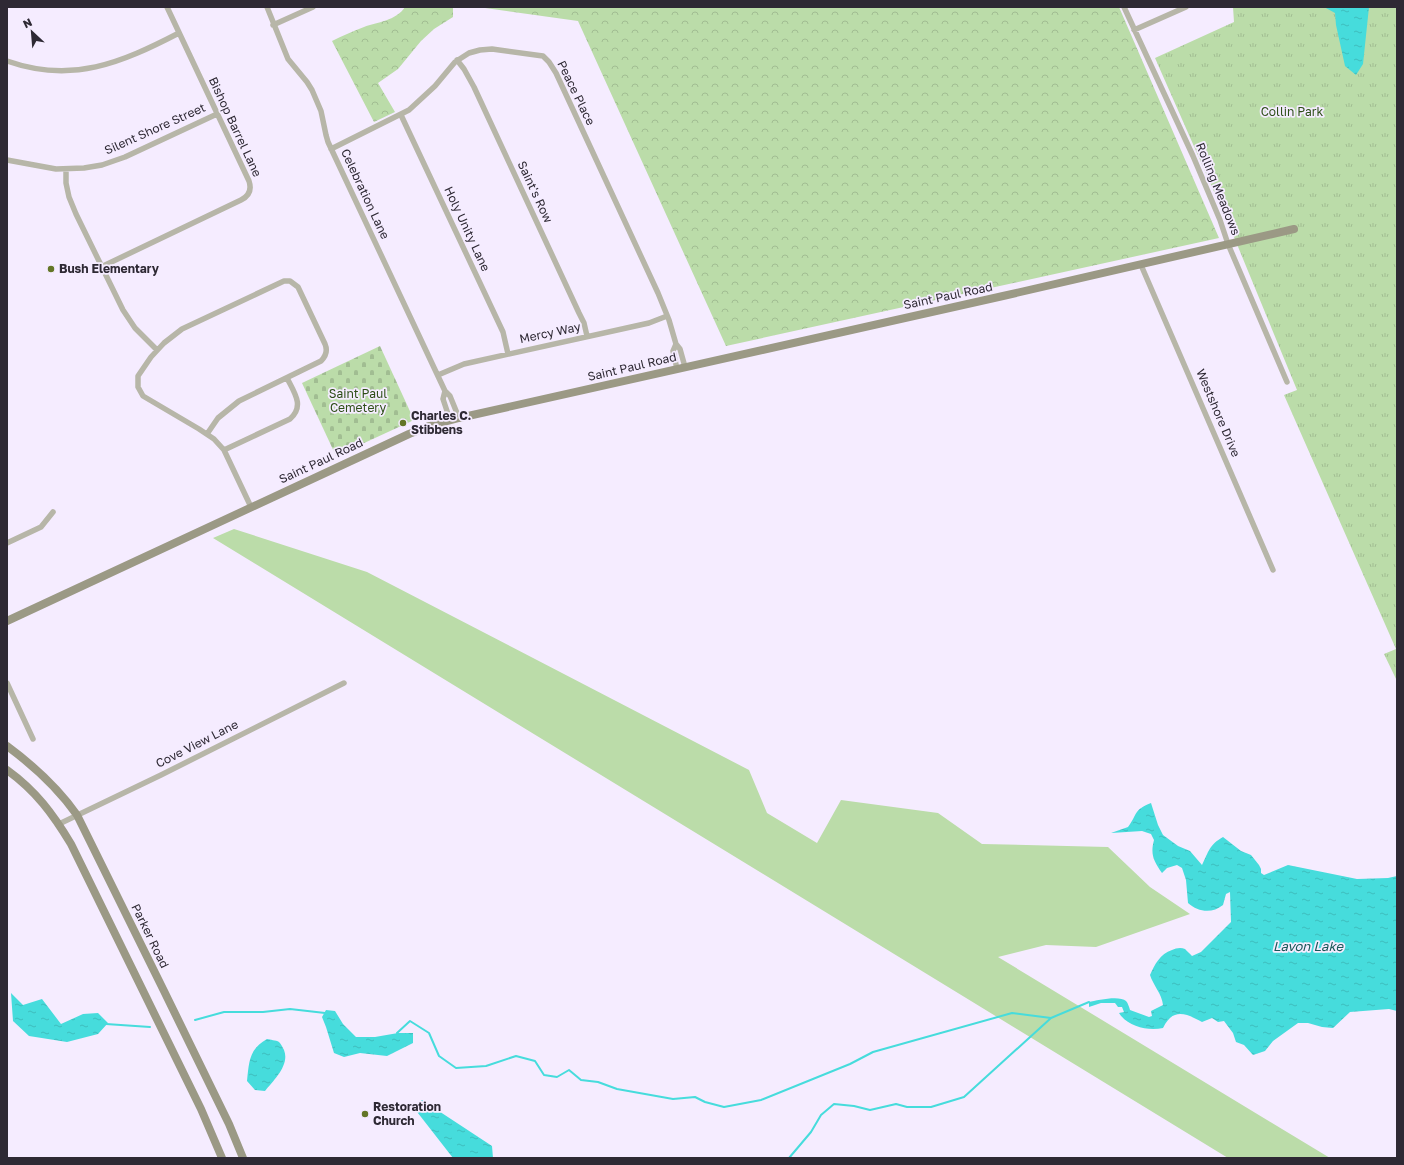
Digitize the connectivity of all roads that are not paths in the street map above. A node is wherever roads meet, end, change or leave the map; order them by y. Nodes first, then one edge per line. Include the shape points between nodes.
1 (167, 7) edge
2 (267, 7) edge
3 (313, 7) edge
4 (1124, 7) edge
5 (1186, 7) edge
6 (273, 25) junction
7 (1134, 30) junction
8 (180, 33) junction
9 (457, 60) junction
10 (7, 61) edge
11 (217, 114) junction
12 (401, 115) junction
13 (331, 149) junction
14 (7, 160) edge
15 (66, 169) junction
16 (1294, 229) dead end
17 (1228, 244) junction
18 (1141, 265) junction
19 (101, 267) junction
20 (667, 316) junction
21 (587, 336) junction
22 (157, 350) junction
23 (508, 354) junction
24 (681, 368) junction
25 (438, 375) junction
26 (287, 378) junction
27 (1287, 382) dead end
28 (445, 391) junction
29 (459, 418) junction
30 (450, 420) junction
31 (207, 434) junction
32 (224, 450) junction
33 (251, 507) junction
34 (53, 512) dead end
35 (7, 543) edge
36 (1273, 570) dead end
37 (7, 621) edge
38 (7, 683) edge
39 (344, 683) dead end
40 (33, 739) dead end
41 (7, 746) edge
42 (7, 770) edge
43 (77, 815) junction
44 (59, 824) junction
45 (222, 1158) edge
46 (243, 1158) edge

1 - 8 street, Bishop Barrel Lane
2 - 6 street, Celebration Lane
3 - 6 street
4 - 7 street, Rolling Meadows
5 - 7 street
6 - 13 street, Celebration Lane via 288,59 312,90 321,111
7 - 17 street, Rolling Meadows via 1193,156
8 - 10 street via 109,65 83,70 45,71
8 - 11 street, Bishop Barrel Lane
9 - 12 street, Peace Place via 425,97
9 - 20 street, Peace Place via 476,51 492,48 538,55 547,59 556,73
9 - 21 street, Saint's Row via 474,87 584,323
11 - 15 street, Silent Shore Street via 125,157 102,165
11 - 19 street, Bishop Barrel Lane via 249,181 248,194 242,200
12 - 13 street, Peace Place
12 - 23 street, Holy Unity Lane via 503,332
13 - 25 street, Celebration Lane
14 - 15 street, Silent Shore Street
15 - 19 street via 69,197
16 - 17 street, Saint Paul Road
17 - 18 street, Saint Paul Road
17 - 27 street, Rolling Meadows
18 - 24 street, Saint Paul Road
18 - 36 street, Westshore Drive
19 - 22 street via 135,328
20 - 21 street, Mercy Way via 649,323
20 - 24 street, Peace Place via 676,344 673,351
21 - 23 street, Mercy Way
22 - 26 street via 182,329 284,281 290,281 298,287 327,352 321,361
22 - 31 street via 138,376 140,391 143,396
23 - 25 street, Mercy Way via 464,364
24 - 29 street, Saint Paul Road
25 - 28 street, Celebration Lane
26 - 31 street via 234,404 218,418
26 - 32 street via 298,405 294,415
28 - 29 street, Celebration Lane via 450,396
28 - 30 street, Celebration Lane via 444,399
29 - 30 street, Saint Paul Road
30 - 33 street, Saint Paul Road via 408,434
31 - 32 street
32 - 33 street
33 - 37 street, Saint Paul Road
34 - 35 street via 41,527
38 - 40 street
39 - 43 street, Cove View Lane
41 - 43 street, Parker Road via 50,782 66,798
42 - 44 street via 32,790
43 - 44 street, Cove View Lane
43 - 46 street, Parker Road via 229,1124
44 - 45 street via 76,852 201,1109

